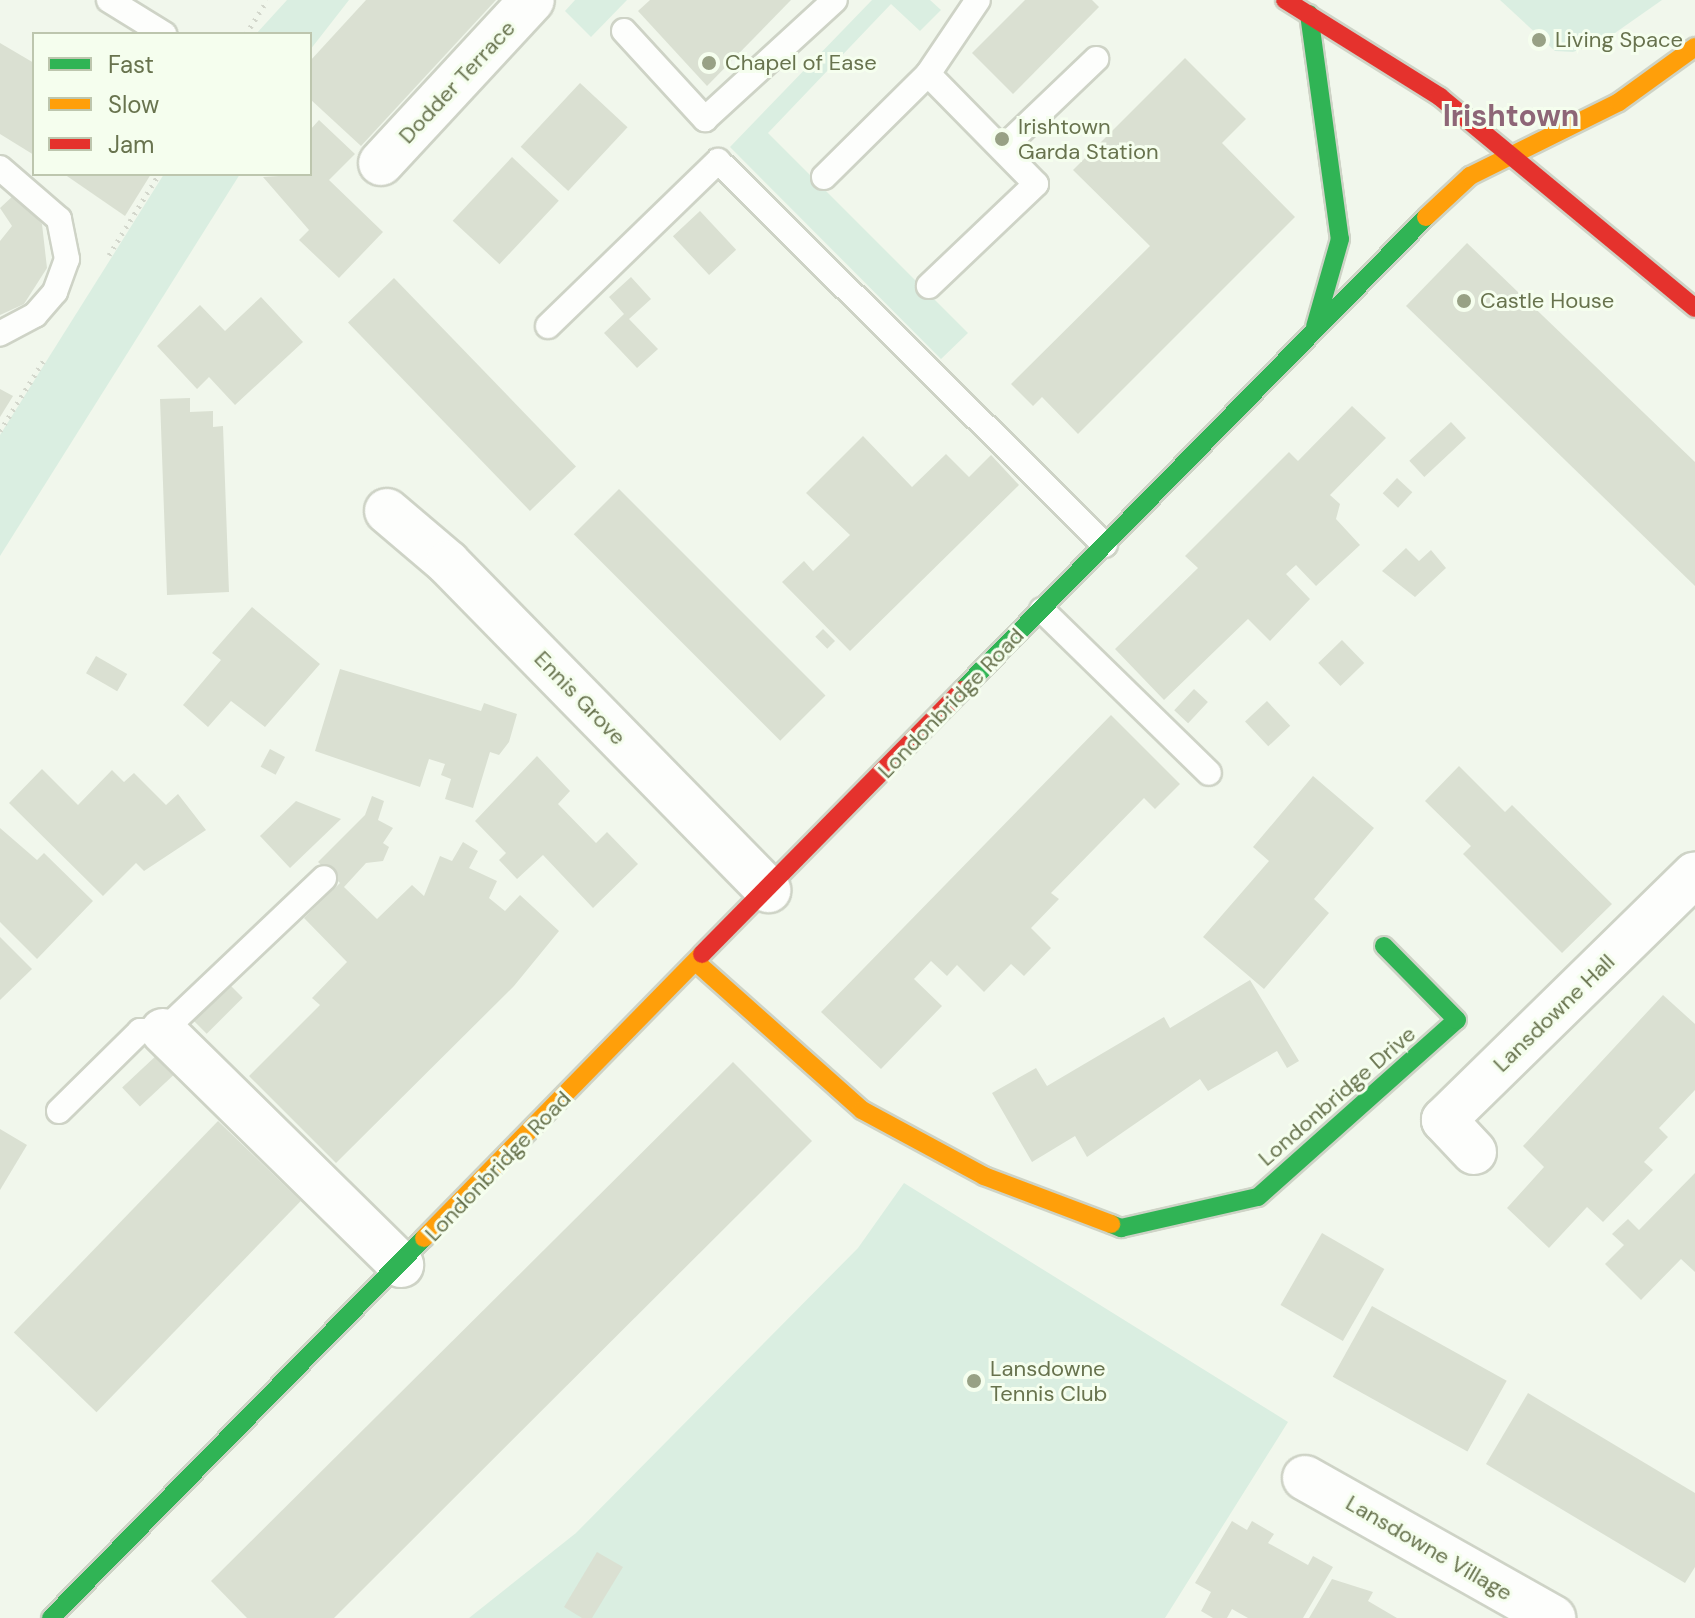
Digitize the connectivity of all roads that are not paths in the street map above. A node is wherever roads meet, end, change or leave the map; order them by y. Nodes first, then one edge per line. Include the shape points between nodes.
1 (109, 0) edge
2 (532, 0) edge
3 (835, 0) edge
4 (978, 0) edge
5 (1285, 0) edge
6 (1309, 14) junction
7 (624, 31) dead end
8 (161, 32) edge
9 (1695, 47) edge
10 (1096, 59) dead end
11 (928, 74) junction
12 (1003, 148) junction
13 (1510, 151) junction
14 (381, 163) dead end
15 (0, 168) edge
16 (824, 177) dead end
17 (929, 286) dead end
18 (1695, 308) edge
19 (548, 326) dead end
20 (1313, 333) junction
21 (0, 334) edge
22 (387, 511) dead end
23 (1105, 545) junction
24 (1042, 610) junction
25 (1209, 773) dead end
26 (1695, 874) edge
27 (324, 878) dead end
28 (768, 890) junction
29 (1384, 946) dead end
30 (697, 963) junction
31 (163, 1031) junction
32 (59, 1111) dead end
33 (1474, 1152) dead end
34 (401, 1265) junction
35 (1305, 1478) dead end
36 (51, 1618) edge
37 (1553, 1618) edge

1 - 8 lane
2 - 14 street, Dodder Terrace
3 - 7 lane via 705,119
4 - 11 lane
5 - 6 main road
6 - 13 main road
6 - 20 main road via 1340,239
9 - 13 main road, Londonbridge Road via 1619,102
10 - 12 lane
11 - 12 lane
11 - 16 lane
12 - 17 lane via 1036,184
13 - 18 main road
13 - 20 main road, Londonbridge Road via 1470,176
15 - 21 lane via 59,219 67,259 55,292 35,315
19 - 23 lane via 718,161
20 - 23 main road, Londonbridge Road
22 - 28 street, Ennis Grove via 448,563
23 - 24 main road, Londonbridge Road
24 - 25 lane
24 - 28 main road, Londonbridge Road
26 - 33 street, Lansdowne Hall via 1444,1120
27 - 31 lane
28 - 30 main road, Londonbridge Road
29 - 30 main road, Londonbridge Drive via 1457,1020 1258,1197 1121,1228 984,1176 862,1110
30 - 34 main road, Londonbridge Road
31 - 32 lane via 140,1031
31 - 34 street
34 - 36 main road, Londonbridge Road
35 - 37 street, Lansdowne Village

